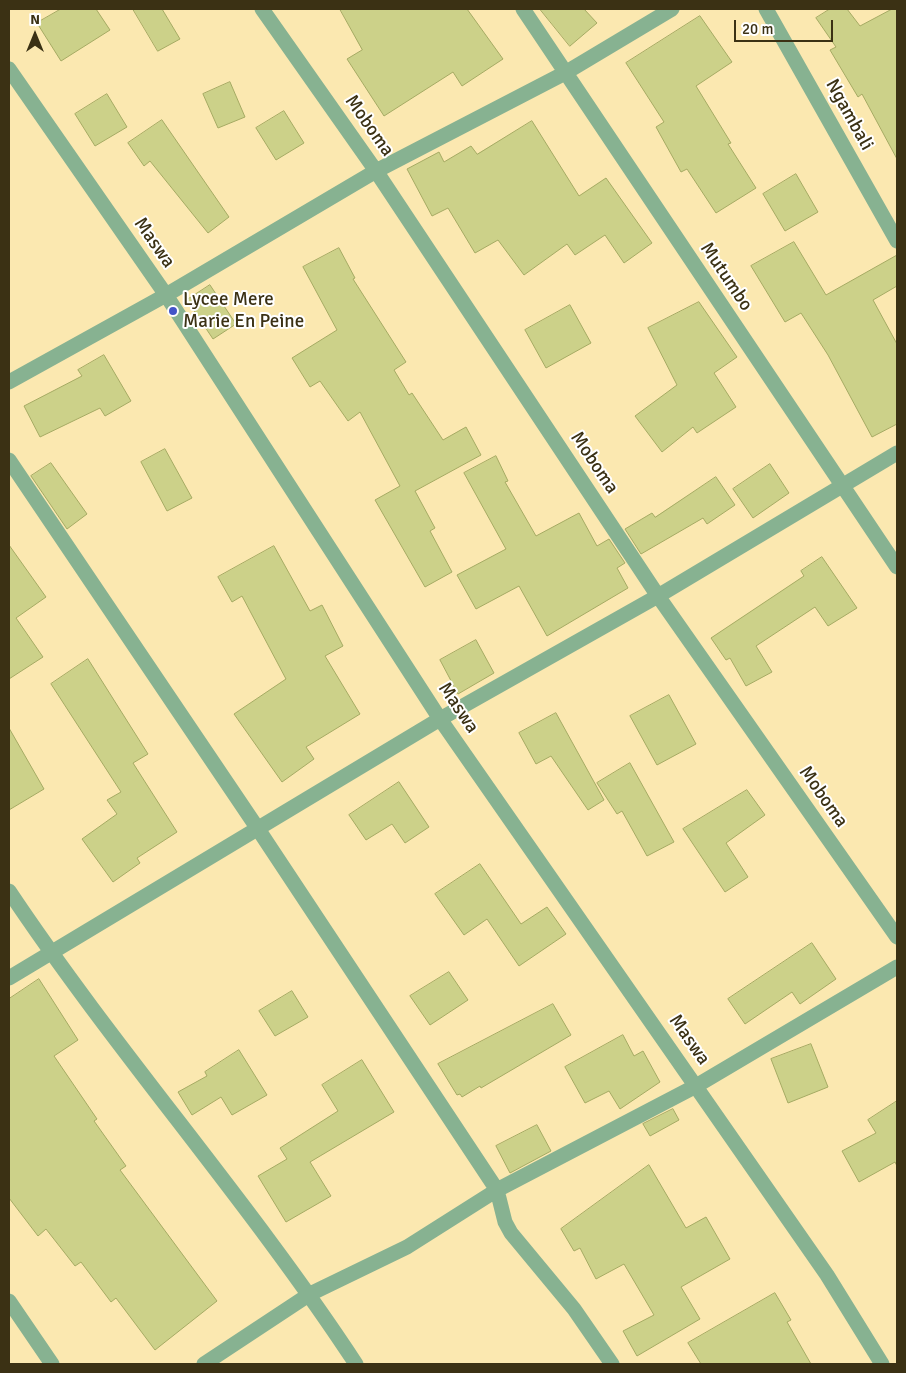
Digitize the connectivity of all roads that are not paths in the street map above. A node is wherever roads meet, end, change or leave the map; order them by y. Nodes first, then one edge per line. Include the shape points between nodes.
1 (262, 9) edge
2 (523, 9) edge
3 (672, 9) edge
4 (766, 9) edge
5 (9, 69) edge
6 (565, 73) junction
7 (376, 171) junction
8 (897, 241) edge
9 (166, 295) junction
10 (9, 382) edge
11 (897, 453) edge
12 (9, 460) edge
13 (843, 486) junction
14 (897, 567) edge
15 (658, 596) junction
16 (440, 719) junction
17 (258, 829) junction
18 (9, 891) edge
19 (897, 937) edge
20 (50, 953) junction
21 (897, 967) edge
22 (9, 978) edge
23 (696, 1086) junction
24 (497, 1190) junction
25 (310, 1294) junction
26 (9, 1301) edge
27 (52, 1364) edge
28 (204, 1364) edge
29 (356, 1364) edge
30 (612, 1364) edge
31 (882, 1364) edge

1 - 7 street, Moboma
2 - 6 street, Mutumbo
3 - 6 street
4 - 8 street, Ngambali
5 - 9 street, Maswa
6 - 7 street
6 - 13 street, Mutumbo
7 - 9 street
7 - 15 street, Moboma
9 - 10 street
9 - 16 street, Maswa
11 - 13 street
12 - 17 street
13 - 14 street, Mutumbo
13 - 15 street
15 - 16 street
15 - 19 street, Moboma
16 - 17 street
16 - 23 street, Maswa
17 - 20 street
17 - 24 street
18 - 20 street
20 - 22 street
20 - 25 street
21 - 23 street
23 - 24 street
23 - 31 street, Maswa via 827,1275
24 - 25 street via 407,1247
24 - 30 street via 505,1222 511,1232 574,1309
25 - 28 street
25 - 29 street
26 - 27 street

